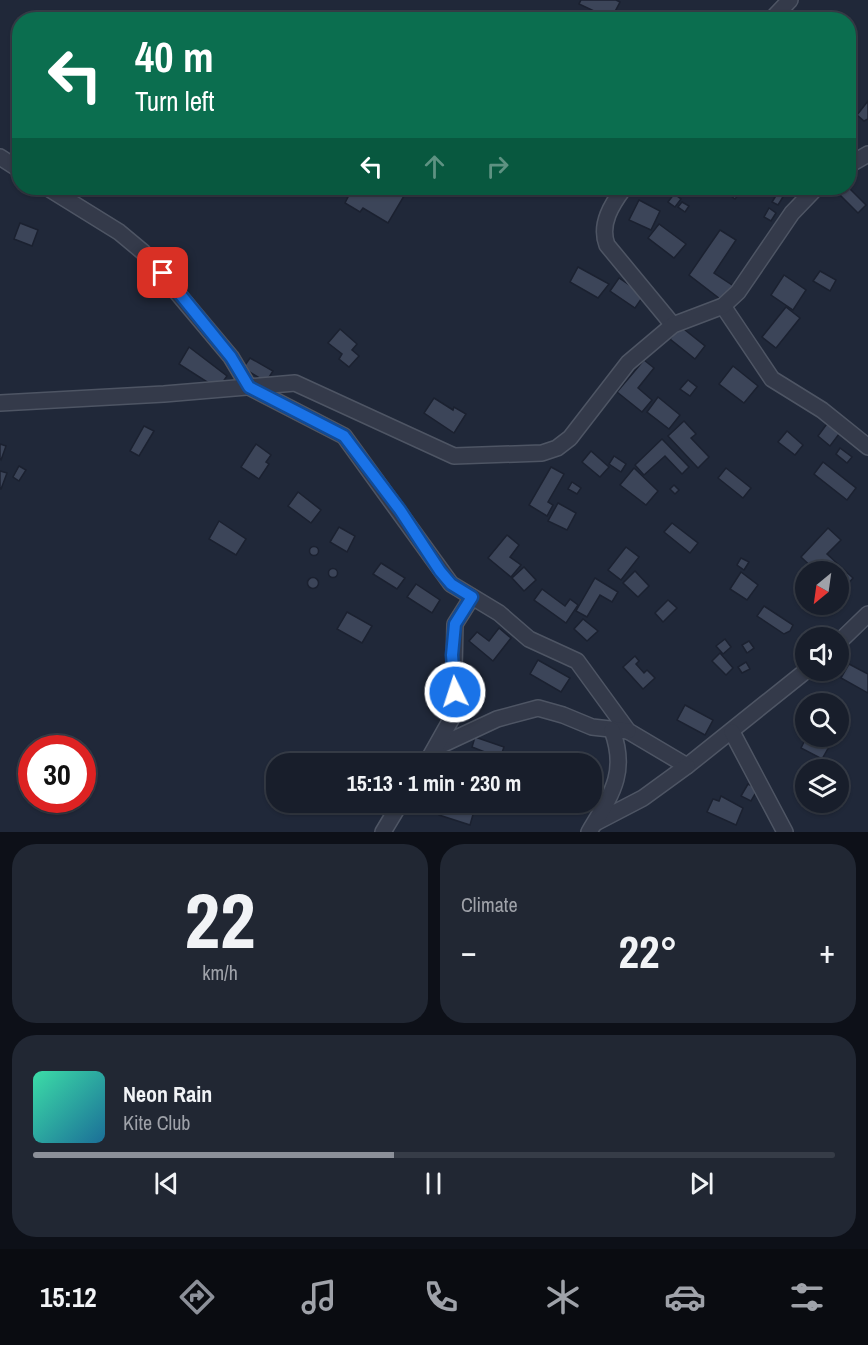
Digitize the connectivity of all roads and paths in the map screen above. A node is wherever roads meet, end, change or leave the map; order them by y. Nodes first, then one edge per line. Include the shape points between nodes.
1 (790, 0) edge
2 (779, 12) edge
3 (59, 195) edge
4 (619, 195) edge
5 (809, 195) edge
6 (723, 306) junction
7 (673, 325) junction
8 (249, 387) junction
9 (0, 403) edge
10 (868, 447) edge
11 (472, 597) junction
12 (868, 614) edge
13 (849, 632) edge
14 (795, 680) edge
15 (612, 730) junction
16 (628, 731) junction
17 (732, 732) junction
18 (437, 747) junction
19 (433, 753) edge
20 (687, 766) junction
21 (394, 813) edge
22 (592, 827) edge
23 (383, 832) edge
24 (785, 832) edge

1 - 2 street
3 - 8 street via 119,232 143,252 231,357
4 - 7 street via 603,236
5 - 6 street via 792,213 738,292
6 - 7 street
6 - 10 street via 772,380 822,410
7 - 8 street via 628,363 570,438 542,453 454,456 295,383
8 - 9 street
8 - 11 street via 344,436 440,571 451,584
11 - 16 street via 499,613 529,639 577,661
11 - 18 street via 455,624 453,716
12 - 13 street
14 - 17 street
15 - 16 street
15 - 18 street via 538,708 497,719
15 - 22 street via 621,760 617,777
16 - 20 street
17 - 20 street
17 - 24 street
18 - 19 street
20 - 22 street via 643,798
21 - 23 street

